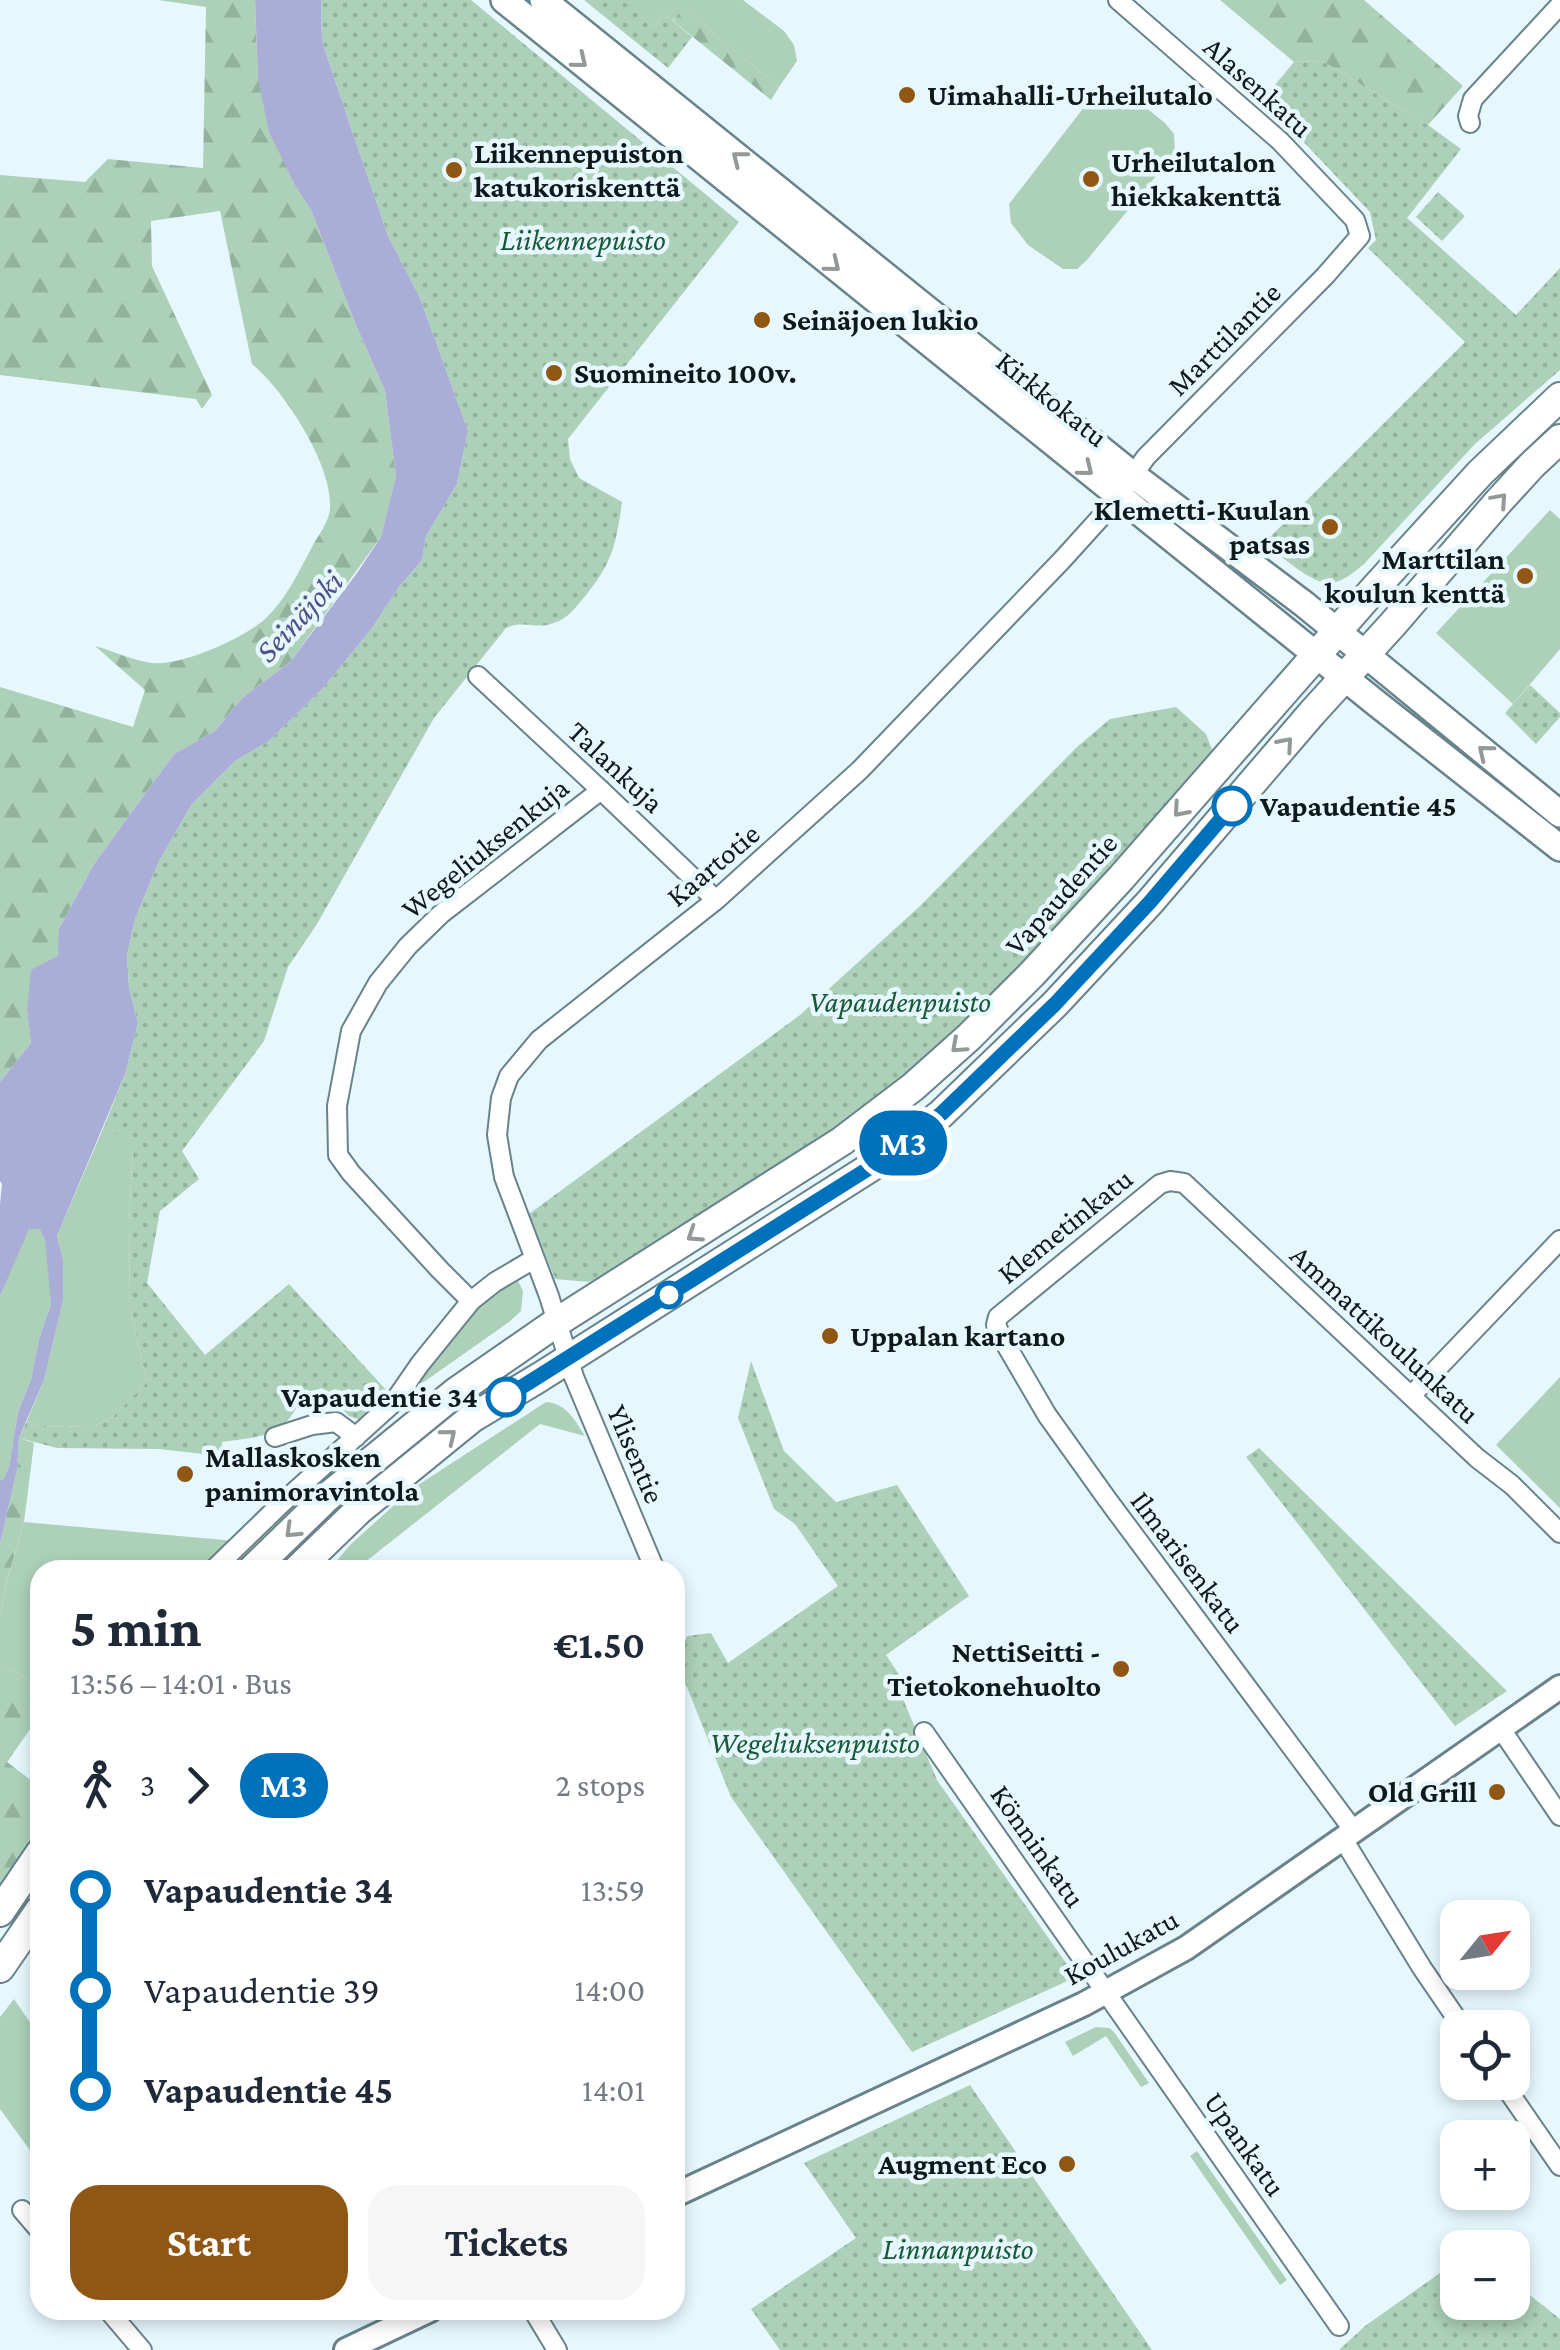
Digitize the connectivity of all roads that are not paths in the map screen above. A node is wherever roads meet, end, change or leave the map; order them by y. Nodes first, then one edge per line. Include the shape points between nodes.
1 (504, 0) edge
2 (544, 0) edge
3 (1118, 0) edge
4 (1554, 8) edge
5 (1470, 123) dead end
6 (1355, 220) joint
7 (1559, 399) edge
8 (1560, 439) edge
9 (1126, 485) junction
10 (1337, 631) junction
11 (1316, 654) junction
12 (1366, 654) junction
13 (478, 676) dead end
14 (1345, 678) junction
15 (601, 790) junction
16 (1560, 814) edge
17 (1560, 848) edge
18 (716, 900) junction
19 (1170, 1180) joint
20 (1560, 1240) edge
21 (534, 1259) junction
22 (471, 1301) junction
23 (998, 1317) joint
24 (557, 1322) junction
25 (568, 1358) junction
26 (1411, 1396) junction
27 (274, 1437) dead end
28 (356, 1437) junction
29 (1560, 1534) edge
30 (223, 1560) edge
31 (262, 1560) edge
32 (307, 1560) edge
33 (651, 1560) edge
34 (1560, 1688) edge
35 (1500, 1729) junction
36 (924, 1732) dead end
37 (1560, 1816) edge
38 (1348, 1835) junction
39 (30, 1868) edge
40 (0, 1912) edge
41 (30, 1924) edge
42 (0, 1968) edge
43 (1106, 1993) junction
44 (1451, 2010) edge
45 (1514, 2100) edge
46 (1560, 2166) edge
47 (685, 2190) edge
48 (22, 2210) dead end
49 (30, 2219) edge
50 (116, 2320) edge
51 (409, 2320) edge
52 (539, 2320) edge
53 (1339, 2326) dead end
54 (142, 2350) edge
55 (346, 2350) edge
56 (557, 2350) edge

1 -> 9 main road, Kirkkokatu
9 -> 2 main road, Kirkkokatu
3 - 6 street, Alasenkatu via 1280,141
4 - 5 street via 1473,99
6 - 9 street, Marttilantie via 1356,243
7 - 10 main road, Vapaudentie via 1480,473
12 -> 8 main road
9 - 10 main road, Kirkkokatu
9 - 11 main road, Kirkkokatu
9 - 18 street, Kaartotie via 860,770
10 - 11 main road, Vapaudentie
10 - 12 main road, Kirkkokatu
11 - 14 main road, Kirkkokatu
11 -> 24 main road, Vapaudentie via 1121,878 969,1037 842,1141
12 - 14 main road
16 -> 12 main road, Kirkkokatu
13 - 15 street, Talankuja
14 - 17 main road, Kirkkokatu
25 -> 14 main road via 882,1160 941,1114 1150,902
15 - 18 street, Talankuja
15 - 22 street, Wegeliuksenkuja via 440,914 378,982 351,1031 337,1106 338,1154
18 - 21 street, Kaartotie via 540,1040 509,1076 497,1135 504,1177
19 - 23 street, Klemetinkatu
19 - 26 street, Ammattikoulunkatu via 1184,1183
20 - 26 street
21 - 22 street
21 - 24 street, Kaartotie
22 - 28 street via 394,1403
23 - 38 street, Ilmarisenkatu via 1002,1338 1047,1415
24 - 25 street, Ylisentie
24 -> 31 main road, Vapaudentie via 387,1446
32 -> 25 main road via 472,1418
25 - 33 street, Ylisentie
26 - 29 street, Ammattikoulunkatu
27 - 28 street via 336,1422
28 - 30 street
34 - 35 street, Koulukatu
35 - 37 street
35 - 38 street, Koulukatu
36 - 43 street, Könninkatu
38 - 43 street, Koulukatu via 1186,1948
38 - 44 street, Ilmarisenkatu
39 - 40 main road
41 - 42 main road
43 - 47 street, Koulukatu
43 - 53 street, Upankatu
45 - 46 street
48 - 49 street
50 - 54 street
51 - 55 street
52 - 56 street

